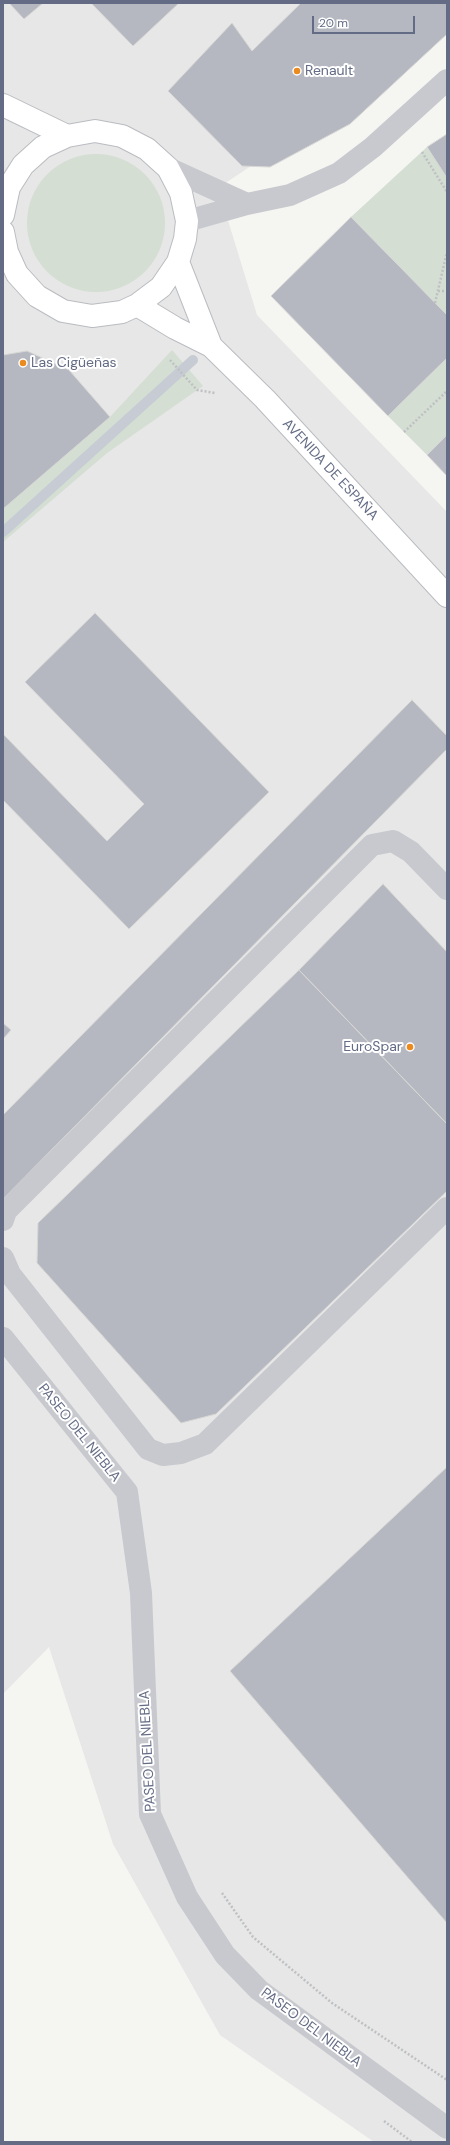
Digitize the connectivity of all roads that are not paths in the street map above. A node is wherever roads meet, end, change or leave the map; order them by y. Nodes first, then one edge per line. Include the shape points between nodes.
1 (447, 80) edge
2 (3, 105) edge
3 (67, 136) junction
4 (168, 168) junction
5 (6, 177) edge
6 (247, 204) junction
7 (3, 215) edge
8 (187, 221) junction
9 (3, 232) edge
10 (178, 262) junction
11 (10, 274) edge
12 (137, 305) junction
13 (211, 346) junction
14 (447, 596) edge
15 (447, 889) edge
16 (447, 1208) edge
17 (3, 1220) edge
18 (3, 1258) edge
19 (3, 1338) edge
20 (447, 2128) edge

1 - 6 street via 373,147 339,173 290,195
2 - 3 main road
3 - 4 main road via 94,131 122,136 147,148
3 - 5 main road via 43,147
4 - 6 street
4 - 8 main road via 181,193
5 - 7 main road
6 - 8 street
8 - 10 main road
9 - 11 main road
10 - 12 main road via 161,287
10 - 13 main road, AVENIDA DE ESPAÑA
11 - 12 main road via 37,296 63,311 92,316 122,312
12 - 13 main road, AVENIDA DE ESPAÑA
13 - 14 main road, AVENIDA DE ESPAÑA via 265,400
15 - 17 street via 411,852 393,841 372,845 6,1211
16 - 18 street via 205,1444 182,1453 163,1455 148,1449 10,1274
19 - 20 street, PASEO DEL NIEBLA via 127,1492 141,1593 150,1814 187,1897 225,1954 259,1990

